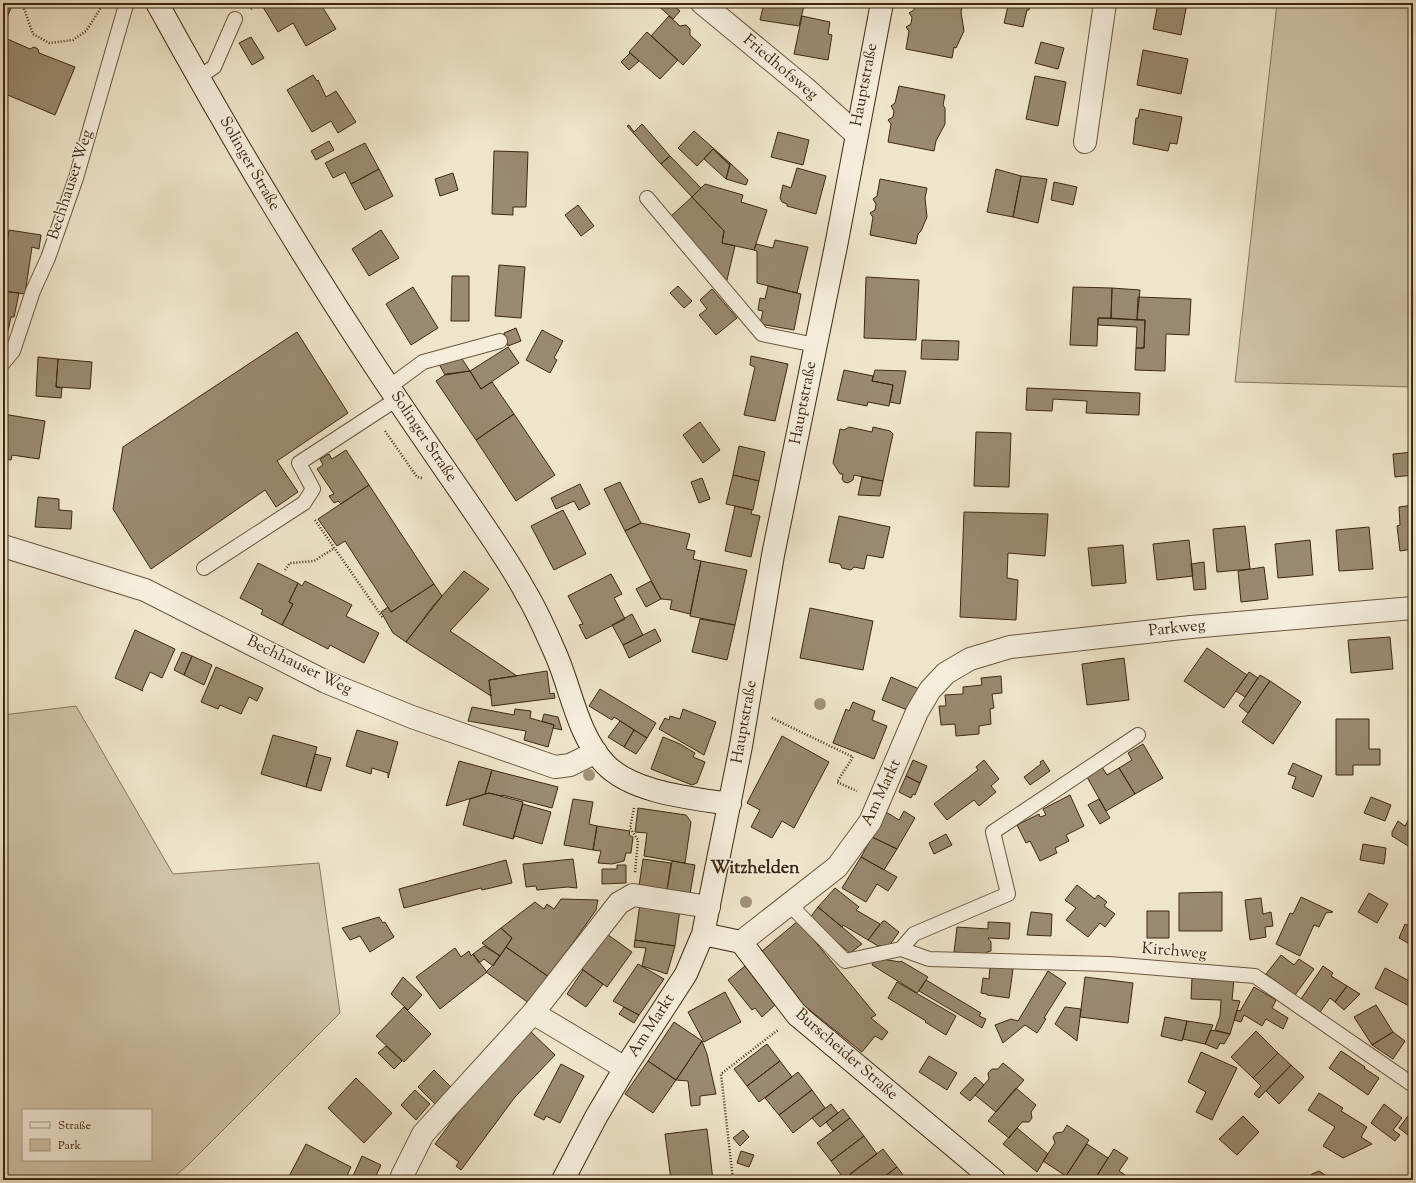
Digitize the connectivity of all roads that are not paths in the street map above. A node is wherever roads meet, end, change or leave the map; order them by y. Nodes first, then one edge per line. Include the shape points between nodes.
1 (128, 3) edge
2 (158, 3) edge
3 (702, 3) edge
4 (882, 3) edge
5 (1105, 3) edge
6 (235, 19) dead end
7 (199, 78) junction
8 (856, 134) junction
9 (1085, 142) dead end
10 (647, 198) dead end
11 (500, 341) dead end
12 (815, 345) junction
13 (3, 363) edge
14 (393, 393) junction
15 (3, 546) edge
16 (204, 568) dead end
17 (1413, 608) edge
18 (946, 673) joint
19 (1138, 735) dead end
20 (596, 752) junction
21 (730, 804) junction
22 (790, 905) junction
23 (709, 907) junction
24 (703, 934) junction
25 (741, 942) junction
26 (901, 949) junction
27 (533, 1013) junction
28 (625, 1068) junction
29 (1413, 1085) edge
30 (402, 1176) dead end
31 (563, 1180) edge
32 (994, 1180) edge

1 - 13 lane, Bechhauser Weg via 123,12 71,193 13,351
2 - 7 main road, Solinger Straße
3 - 8 main road, Friedhofsweg
4 - 8 main road, Hauptstraße
5 - 9 main road
6 - 7 lane via 214,67
7 - 14 main road, Solinger Straße via 318,280
8 - 12 main road, Hauptstraße
10 - 12 lane via 762,334
11 - 14 lane via 423,362
12 - 21 main road, Hauptstraße via 773,555
14 - 16 lane via 373,415 299,463 313,489 304,503
14 - 20 main road, Solinger Straße via 527,593 557,658 580,724
15 - 20 main road, Bechhauser Weg via 145,590 326,682 448,730 555,766 570,765
17 - 18 main road, Parkweg via 1191,627 1010,647 970,659
18 - 22 main road, Am Markt via 930,690 917,712 870,822 837,868
19 - 26 lane via 993,832 1008,894 914,934
20 - 21 main road, Solinger Straße via 622,778 638,785 689,798
21 - 23 main road, Am Markt
22 - 25 main road, Am Markt
22 - 26 lane via 845,961
23 - 24 main road, Am Markt
23 - 27 main road via 633,895 619,903
24 - 25 main road
24 - 28 main road, Am Markt via 686,974
25 - 32 main road, Burscheider Straße via 797,1015
26 - 29 lane, Kirchweg via 929,959 1109,964 1255,976
27 - 28 main road, Am Markt
27 - 30 main road via 423,1134
28 - 31 main road

